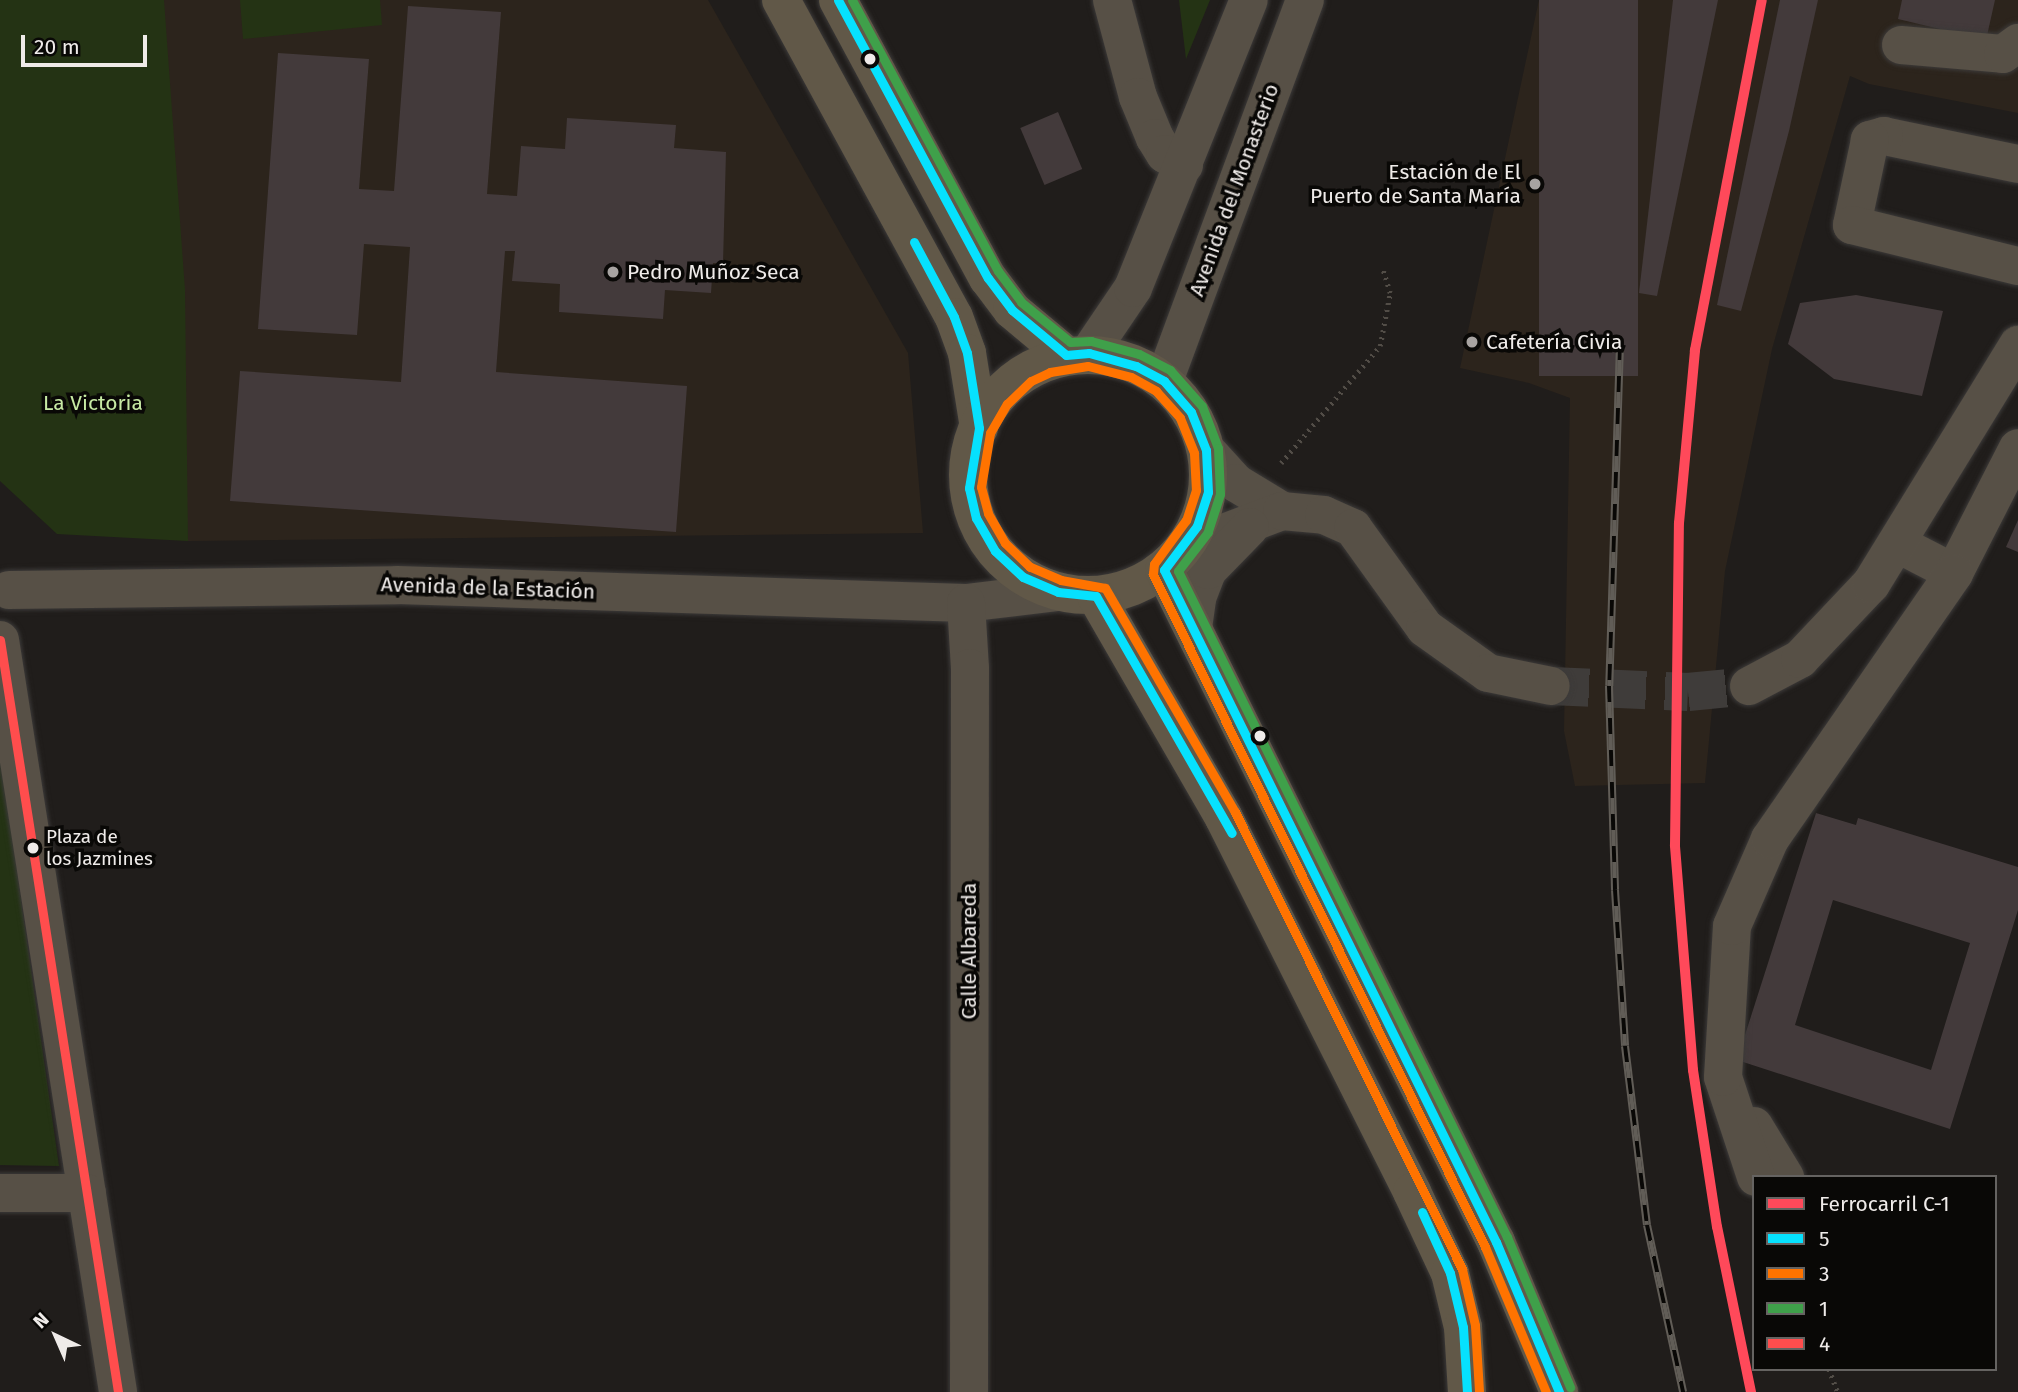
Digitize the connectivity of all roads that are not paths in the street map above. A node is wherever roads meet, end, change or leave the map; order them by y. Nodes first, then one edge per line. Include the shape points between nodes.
1 (781, 0) edge
2 (838, 0) edge
3 (1112, 0) edge
4 (1249, 0) edge
5 (1305, 0) edge
6 (2018, 43) edge
7 (1901, 45) dead end
8 (2018, 164) edge
9 (1184, 165) junction
10 (2018, 266) edge
11 (2018, 345) edge
12 (1078, 354) junction
13 (1164, 381) junction
14 (979, 428) junction
15 (2018, 448) edge
16 (1206, 450) junction
17 (1271, 514) junction
18 (1898, 544) junction
19 (1174, 559) junction
20 (1955, 573) junction
21 (1058, 592) junction
22 (3, 594) edge
23 (1096, 596) junction
24 (966, 603) junction
25 (1193, 628) junction
26 (0, 640) edge
27 (1551, 686) tunnel mouth
28 (1749, 686) tunnel mouth
29 (1723, 1077) junction
30 (1755, 1175) edge
31 (1784, 1175) edge
32 (0, 1193) edge
33 (87, 1193) junction
34 (118, 1392) edge
35 (969, 1392) edge
36 (1467, 1392) edge
37 (1559, 1392) edge

1 - 14 main road via 954,317 967,353
2 - 12 main road via 988,278 1012,310
3 - 9 street via 1138,97 1155,138 1165,155
4 - 9 street
5 - 13 street, Avenida del Monasterio
6 - 7 street via 2003,54
8 - 10 street via 1884,136 1870,140 1852,225
9 - 12 street via 1133,288
11 - 18 street
12 - 13 main road via 1136,366
12 - 14 main road via 1024,372 997,396
13 - 16 main road via 1191,412
14 - 21 main road via 970,477 976,518 995,551 1016,570
15 - 20 street
16 - 17 street
16 - 19 main road via 1208,492 1197,526
17 - 19 street
17 - 25 street via 1208,570 1197,598
17 - 27 street via 1324,514 1353,528 1425,628 1488,673
18 - 20 street
18 - 28 street via 1836,625 1801,659
19 - 23 main road via 1133,588
19 - 25 main road
20 - 29 street via 1770,839 1732,926
21 - 23 main road
21 - 24 street
22 - 24 street, Avenida de la Estación via 397,584
23 - 36 main road via 1224,818 1445,1262 1463,1327
24 - 35 street, Calle Albareda via 970,668
25 - 37 main road via 1496,1242
26 - 33 street
29 - 30 street
29 - 31 street
32 - 33 street
33 - 34 street

